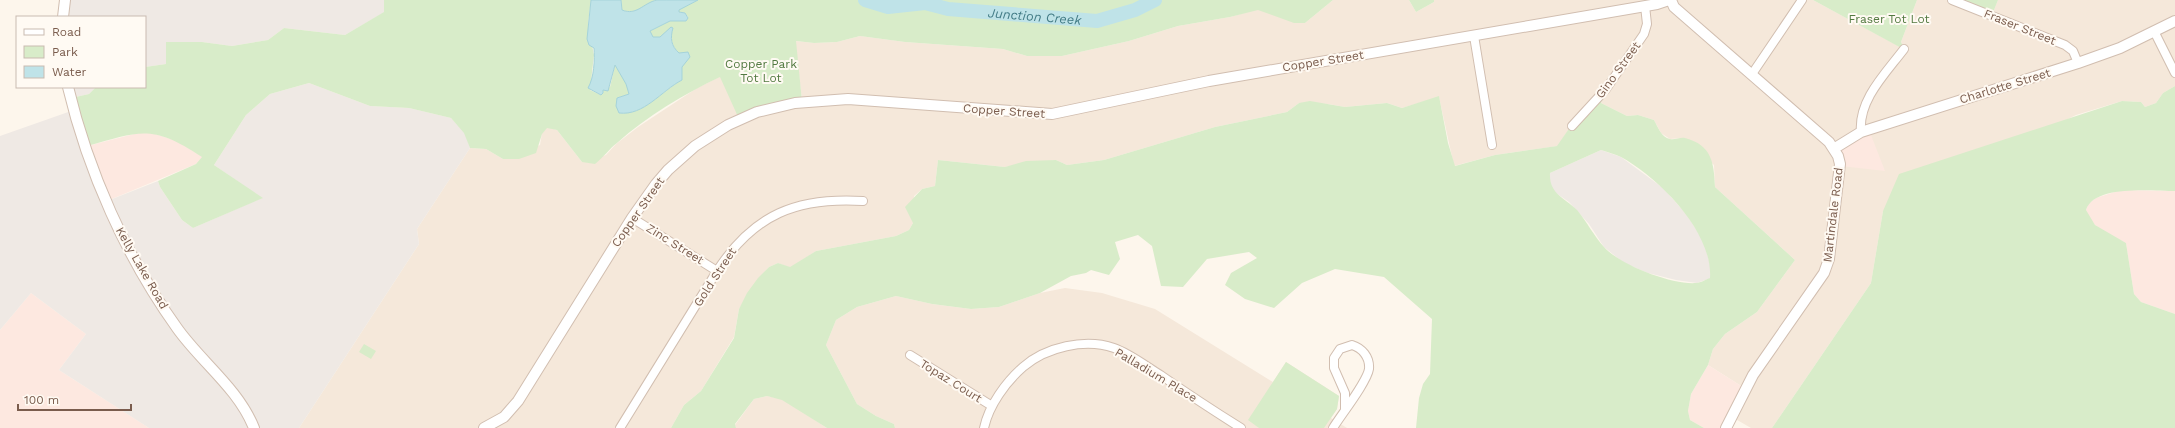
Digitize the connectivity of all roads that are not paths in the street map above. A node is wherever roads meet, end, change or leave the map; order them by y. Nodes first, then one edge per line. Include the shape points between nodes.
1 (65, 0) edge
2 (1670, 0) edge
3 (1802, 0) edge
4 (1952, 0) edge
5 (1645, 6) junction
6 (63, 16) edge
7 (2175, 21) edge
8 (2154, 31) junction
9 (1474, 36) junction
10 (1904, 49) dead end
11 (2078, 63) junction
12 (2175, 73) edge
13 (1752, 74) junction
14 (68, 88) edge
15 (1572, 126) dead end
16 (1861, 132) junction
17 (1492, 145) dead end
18 (1835, 148) junction
19 (864, 201) dead end
20 (632, 218) junction
21 (717, 271) junction
22 (910, 355) dead end
23 (992, 406) junction
24 (1345, 410) junction
25 (254, 428) edge
26 (484, 428) edge
27 (620, 428) edge
28 (984, 428) edge
29 (1241, 428) edge
30 (1333, 428) edge
31 (1726, 428) edge

1 - 6 street
2 - 5 street, Copper Street
2 - 13 street via 1674,7
3 - 13 street
4 - 11 street, Fraser Street via 2065,45 2073,51
5 - 9 street, Copper Street
5 - 15 street, Gino Street via 1647,24 1644,34 1606,89
7 - 8 street, Charlotte Street
8 - 11 street, Charlotte Street via 2120,48
8 - 12 street
9 - 17 street
9 - 20 street, Copper Street via 1215,80 1052,114 848,99 775,107 728,125 695,146 668,170
10 - 16 street via 1864,106 1860,121
11 - 16 street, Charlotte Street
13 - 18 street
14 - 25 street, Kelly Lake Road via 77,121 110,211 134,260 177,328 244,407
16 - 18 street, Charlotte Street
18 - 31 street, Martindale Road via 1840,173 1827,267 1753,375
19 - 21 street, Gold Street via 812,202 782,211 764,220 743,237
20 - 21 street, Zinc Street
20 - 26 street, Copper Street via 518,401 504,417
21 - 27 street, Gold Street
22 - 23 street, Topaz Court
23 - 28 street, Palladium Place
23 - 29 street, Palladium Place via 1016,373 1030,361 1048,352 1072,345 1093,344 1114,348
24 - 24 street via 1345,393 1334,368 1334,358 1340,349 1352,345 1363,351 1369,369
24 - 30 street

